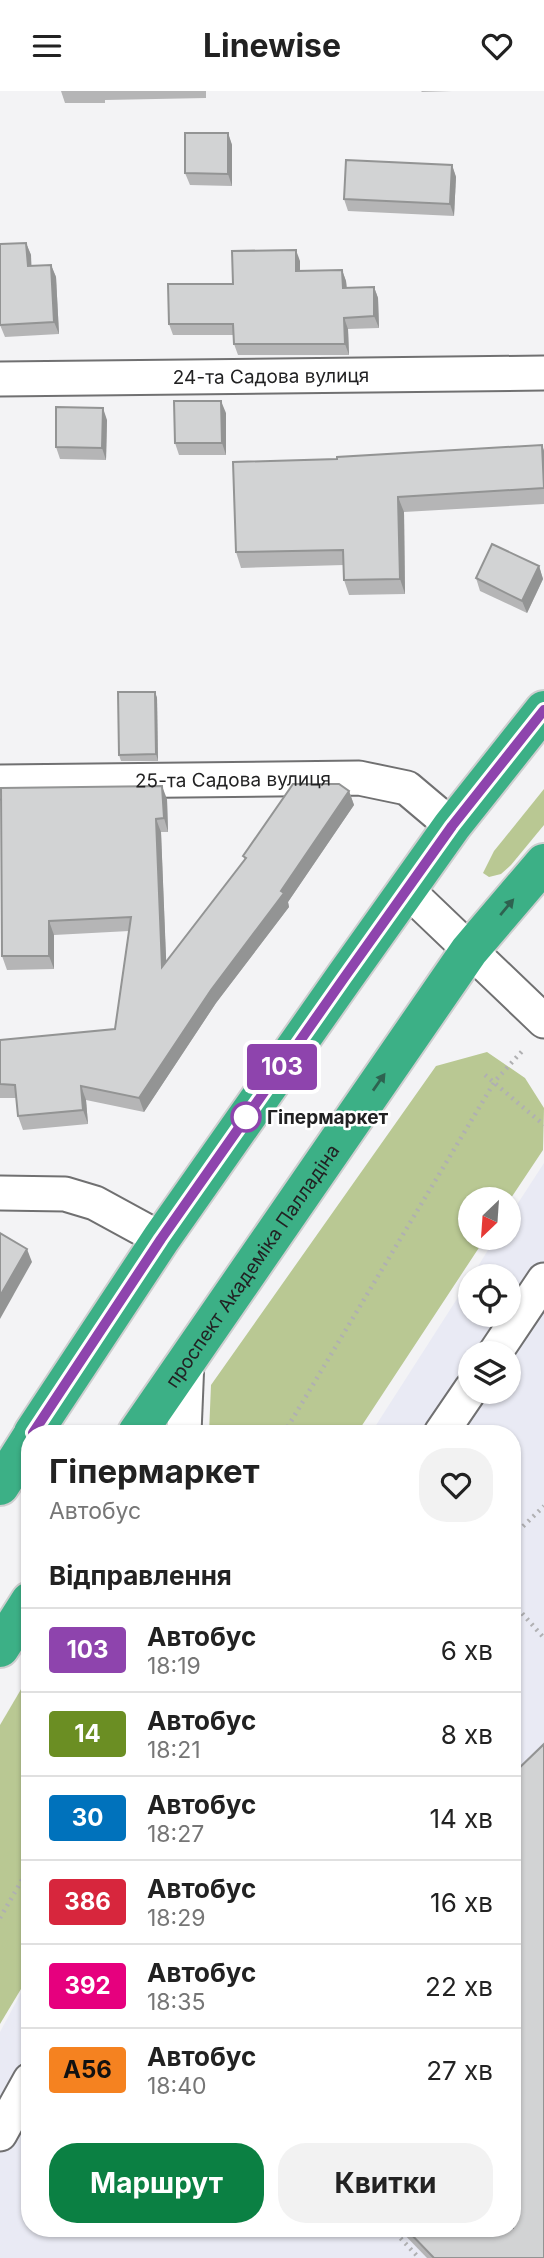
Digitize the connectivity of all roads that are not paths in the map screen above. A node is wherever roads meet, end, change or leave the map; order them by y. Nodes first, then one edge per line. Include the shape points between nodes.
1 (544, 373) edge
2 (0, 379) edge
3 (544, 710) edge
4 (0, 782) edge
5 (452, 826) junction
6 (544, 863) edge
7 (407, 890) junction
8 (470, 951) junction
9 (535, 1034) edge
10 (0, 1193) edge
11 (161, 1239) junction
12 (544, 1280) edge
13 (503, 1341) edge
14 (187, 1360) junction
15 (461, 1404) edge
16 (38, 1425) edge
17 (142, 1425) edge
18 (184, 1425) edge
19 (446, 1425) edge
20 (21, 1453) edge
21 (0, 1486) edge
22 (21, 1615) edge
23 (0, 1648) edge
24 (21, 2096) edge
25 (0, 2134) edge

1 - 2 street, 24-та Садова вулиця
3 - 5 highway
4 - 5 street, 25-та Садова вулиця via 359,778 407,788
5 - 7 highway
8 -> 6 highway, проспект Академіка Палладіна
7 - 8 street
7 - 11 highway
8 - 9 street
14 -> 8 highway, проспект Академіка Палладіна
10 - 11 street via 65,1194 95,1203
11 - 16 highway
12 - 13 street
14 - 17 highway, проспект Академіка Палладіна
14 - 18 street
15 - 19 street
20 - 21 highway
22 - 23 highway
24 - 25 street

